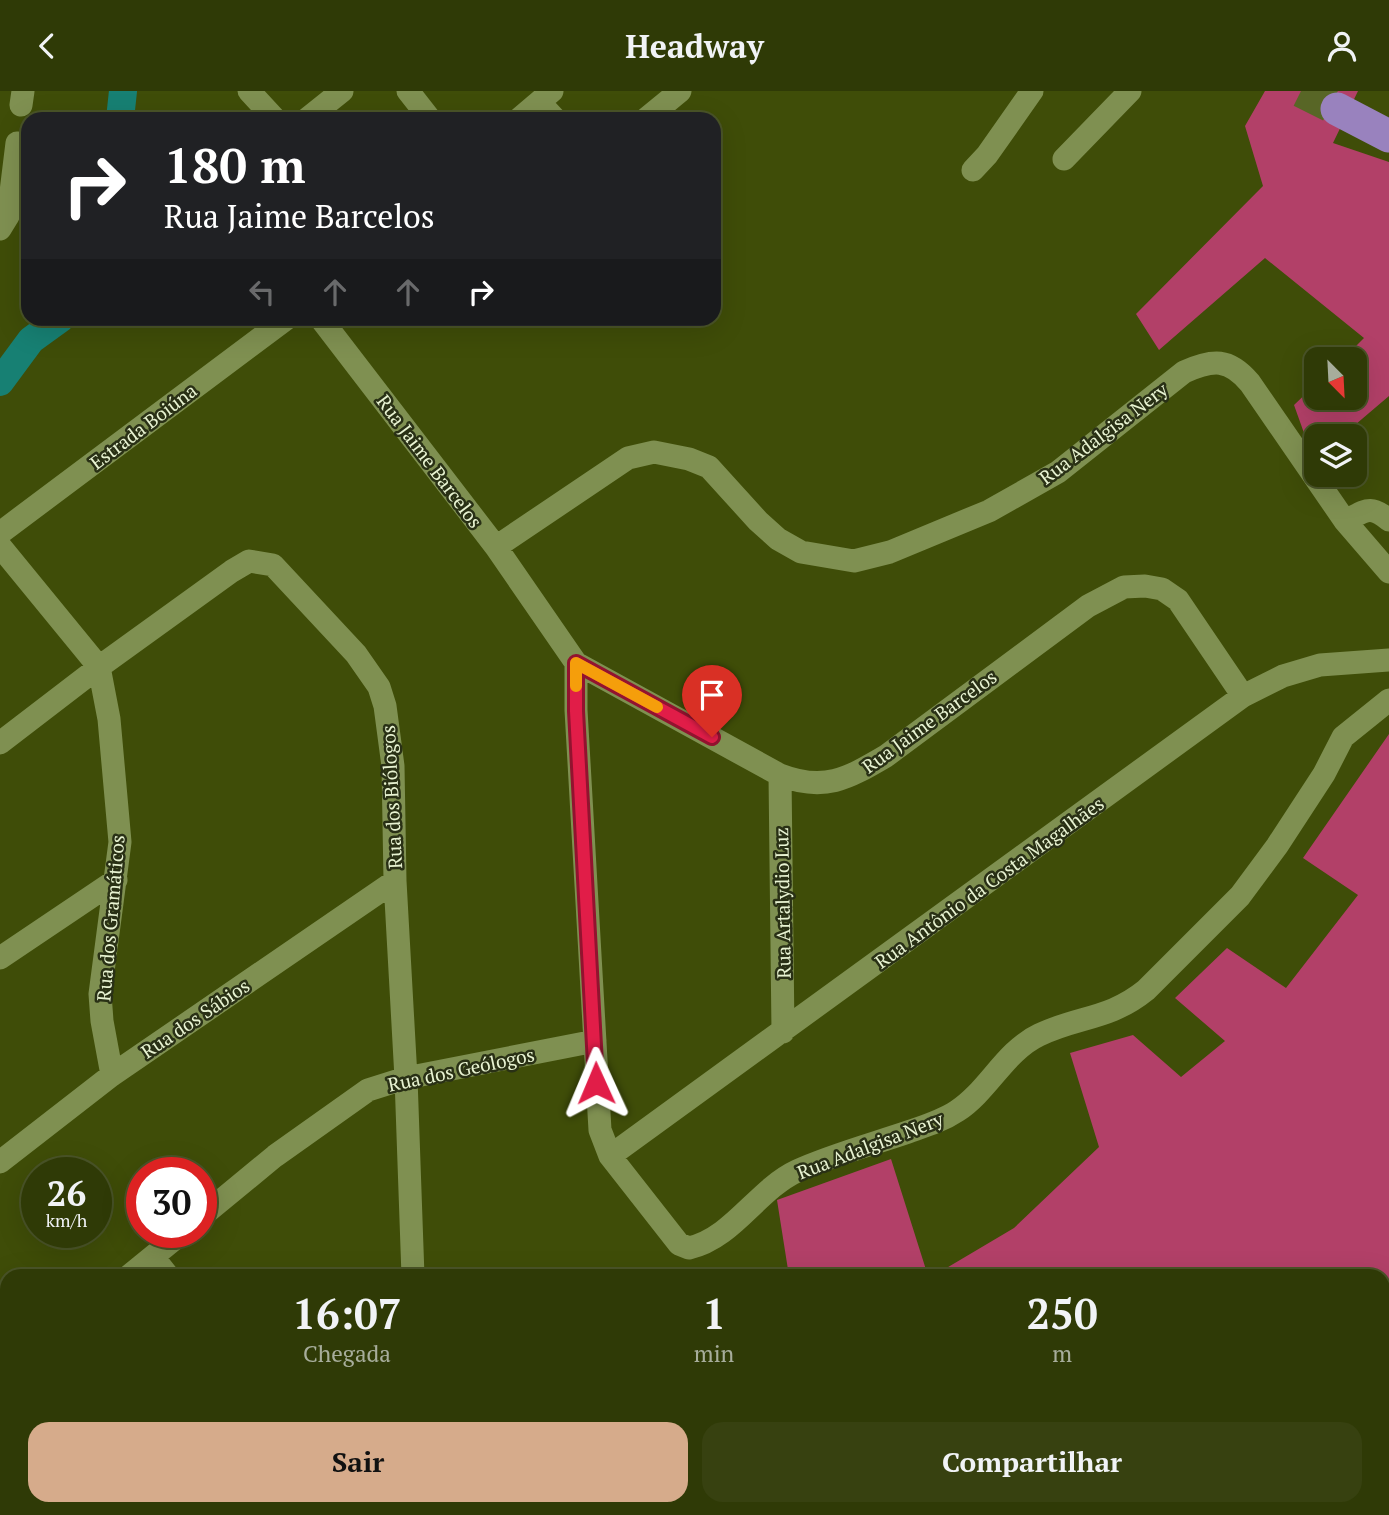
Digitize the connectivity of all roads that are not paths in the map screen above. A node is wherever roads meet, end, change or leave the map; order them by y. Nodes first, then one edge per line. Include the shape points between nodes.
1 (249, 91) edge
2 (342, 91) edge
3 (408, 91) edge
4 (680, 91) edge
5 (1032, 91) edge
6 (1130, 91) edge
7 (549, 104) edge
8 (1337, 109) tunnel mouth
9 (268, 112) edge
10 (316, 112) edge
11 (424, 112) edge
12 (533, 112) edge
13 (654, 112) edge
14 (1389, 136) edge
15 (17, 143) dead end
16 (1064, 159) dead end
17 (973, 170) dead end
18 (0, 229) edge
19 (277, 326) edge
20 (326, 326) edge
21 (1389, 520) edge
22 (1345, 521) junction
23 (0, 533) edge
24 (0, 546) edge
25 (496, 547) junction
26 (1389, 572) edge
27 (1389, 660) edge
28 (576, 663) junction
29 (99, 667) junction
30 (1243, 696) junction
31 (1389, 700) edge
32 (0, 743) edge
33 (780, 775) junction
34 (117, 880) junction
35 (395, 881) junction
36 (0, 958) edge
37 (783, 1032) junction
38 (595, 1041) junction
39 (112, 1075) junction
40 (406, 1078) junction
41 (610, 1156) junction
42 (0, 1162) edge
43 (217, 1204) edge
44 (164, 1248) edge
45 (153, 1257) junction
46 (138, 1269) edge
47 (162, 1269) edge
48 (413, 1269) edge

1 - 9 street
2 - 10 street
3 - 11 street
4 - 13 street
5 - 17 street
6 - 16 street
7 - 12 street
8 - 14 highway
15 - 18 street via 8,216
19 - 23 street, Estrada Boiúna
20 - 25 street, Rua Jaime Barcelos
21 - 22 street via 1371,509
22 - 25 street, Rua Adalgisa Nery via 1250,383 1237,368 1219,362 1184,372 1058,472 989,511 890,552 854,561 801,552 758,521 709,467 654,452 628,458
22 - 26 street, Rua Adalgisa Nery
24 - 29 street, Rua dos Gramáticos
25 - 28 street, Rua Jaime Barcelos
27 - 30 street, Rua Antônio da Costa Magalhães via 1320,665 1283,676
28 - 33 street, Rua Jaime Barcelos
28 - 38 street, Rua Adalgisa Nery
29 - 32 street, Rua dos Biólogos
29 - 34 street, Rua dos Gramáticos via 109,719 120,842
29 - 35 street, Rua dos Biólogos via 249,561 273,565 356,653 379,687 393,767
30 - 33 street, Rua Jaime Barcelos via 1178,600 1162,589 1124,587 1088,606 850,778 821,784
30 - 37 street, Rua Antônio da Costa Magalhães
31 - 41 street, Rua Adalgisa Nery via 1343,737 1324,774 1240,895 1146,990 1111,1012 1039,1035 1022,1046 958,1111 797,1171 713,1239 689,1248 679,1244
33 - 37 street, Rua Artalydio Luz
34 - 36 street
34 - 39 street, Rua dos Gramáticos via 100,994
35 - 39 street, Rua dos Sábios
35 - 40 street, Rua dos Biólogos
37 - 41 street, Rua Antônio da Costa Magalhães
38 - 40 street, Rua dos Geólogos
38 - 41 street, Rua Adalgisa Nery via 597,1112
39 - 42 street, Rua dos Sábios
40 - 43 street, Rua dos Geólogos via 356,1098
40 - 48 street, Rua dos Biólogos
44 - 45 street
45 - 46 street
45 - 47 street

